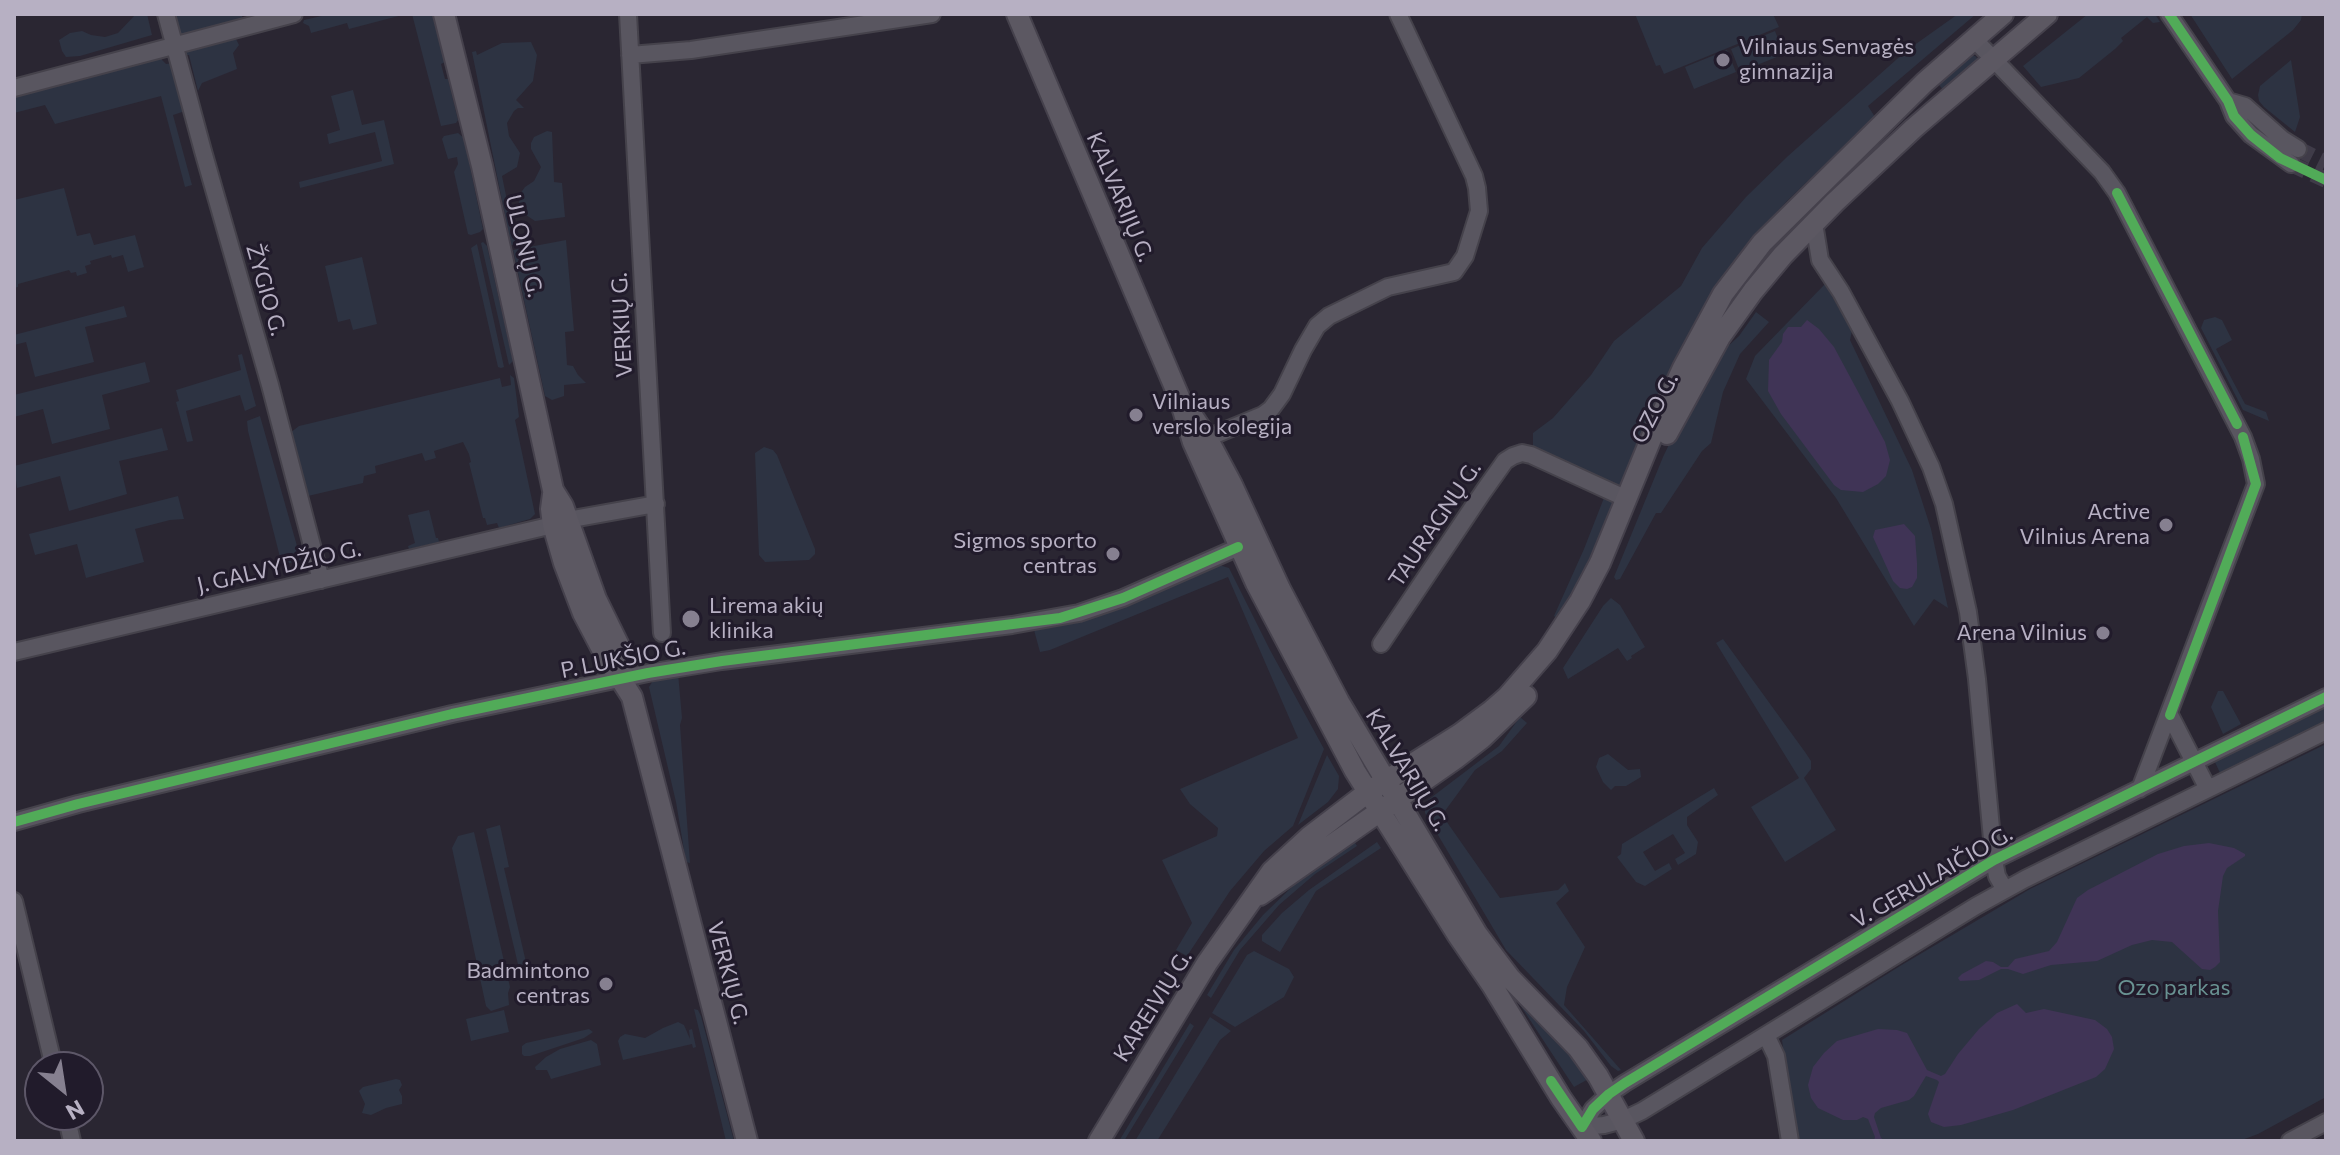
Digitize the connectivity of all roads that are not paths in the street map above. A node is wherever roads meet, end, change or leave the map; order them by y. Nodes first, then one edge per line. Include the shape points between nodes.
1 (166, 14) edge
2 (294, 14) edge
3 (444, 14) edge
4 (628, 14) edge
5 (932, 14) edge
6 (1017, 14) edge
7 (1398, 14) edge
8 (2003, 14) edge
9 (2047, 14) edge
10 (2169, 14) edge
11 (1974, 39) junction
12 (174, 46) junction
13 (630, 55) junction
14 (1993, 59) junction
15 (14, 88) edge
16 (2295, 157) tunnel mouth
17 (1814, 223) junction
18 (1783, 255) junction
19 (1820, 260) junction
20 (1179, 397) junction
21 (1207, 438) junction
22 (1627, 499) junction
23 (656, 504) junction
24 (560, 523) junction
25 (1248, 543) junction
26 (321, 580) junction
27 (662, 633) dead end
28 (1381, 644) dead end
29 (14, 652) edge
30 (622, 679) junction
31 (2326, 697) edge
32 (2170, 715) junction
33 (2326, 731) edge
34 (2194, 762) junction
35 (1386, 780) junction
36 (2140, 789) junction
37 (2208, 789) junction
38 (1368, 792) junction
39 (1389, 805) junction
40 (14, 822) edge
41 (1994, 860) junction
42 (2005, 890) junction
43 (1253, 899) junction
44 (14, 901) edge
45 (1766, 1035) junction
46 (50, 1051) edge
47 (1609, 1094) junction
48 (1623, 1120) junction
49 (2326, 1122) edge
50 (1586, 1134) edge
51 (747, 1141) edge
52 (1099, 1141) edge
53 (1634, 1141) edge
54 (1790, 1141) edge
55 (2290, 1141) edge

1 - 12 street, ŽYGIO G.
2 - 12 street
3 - 24 main road, ULONŲ G. via 553,490 551,509
4 - 13 street, VERKIŲ G.
5 - 13 street
6 - 20 main road, KALVARIJŲ G.
7 - 21 street via 1474,176 1479,211 1465,256 1454,272 1388,287 1329,316 1308,341 1277,403 1263,415
8 - 11 main road, OZO G.
9 - 14 main road, OZO G.
10 - 16 street via 2228,101 2245,106
11 - 14 street
11 - 22 main road, OZO G. via 1792,212 1723,294 1683,368
12 - 15 street
12 - 26 street, ŽYGIO G.
13 - 23 street, VERKIŲ G.
14 - 17 main road, OZO G.
14 - 32 street via 2117,193 2251,459 2256,484
17 - 18 main road, OZO G.
17 - 19 street
18 - 19 street
18 - 39 main road, OZO G. via 1699,373 1667,433 1603,586 1558,659 1482,738
19 - 41 street via 1900,401 1944,504 1970,624
20 - 21 main road, KALVARIJŲ G.
20 - 25 main road, KALVARIJŲ G. via 1193,442
21 - 25 main road, KALVARIJŲ G. via 1232,485
22 - 28 street, TAURAGNŲ G. via 1531,455 1513,456
22 - 35 main road, OZO G. via 1580,601 1530,672 1471,726
23 - 24 street, J. GALVYDŽIO G.
23 - 27 street, VERKIŲ G.
24 - 26 street, J. GALVYDŽIO G.
24 - 30 main road, ULONŲ G. via 621,650
25 - 30 street, P. LUKŠIO G. via 1123,598 1060,618 722,661
25 - 35 main road, KALVARIJŲ G.
25 - 38 main road, KALVARIJŲ G. via 1339,744
26 - 29 street, J. GALVYDŽIO G.
30 - 40 street, P. LUKŠIO G. via 452,714
30 - 51 main road, VERKIŲ G. via 632,697
31 - 34 street, V. GERULAIČIO G.
32 - 34 street
32 - 36 street
33 - 37 street
34 - 36 street, V. GERULAIČIO G.
34 - 37 street
35 - 38 main road, KAREIVIŲ G.
35 - 39 main road, KALVARIJŲ G.
36 - 41 street, V. GERULAIČIO G.
37 - 42 street
38 - 39 main road, KALVARIJŲ G.
38 - 43 main road, KAREIVIŲ G. via 1290,853
39 - 43 main road, KAREIVIŲ G.
39 - 47 main road, KALVARIJŲ G. via 1489,951 1578,1048
39 - 50 main road, KALVARIJŲ G.
41 - 42 street
41 - 47 street, V. GERULAIČIO G.
42 - 45 street
43 - 52 main road, KAREIVIŲ G. via 1207,963
44 - 46 street
45 - 48 street
45 - 54 street via 1776,1056
47 - 48 main road, KALVARIJŲ G.
47 - 50 street, V. GERULAIČIO G. via 1593,1109
48 - 50 street
48 - 53 main road, KALVARIJŲ G.
49 - 55 street

